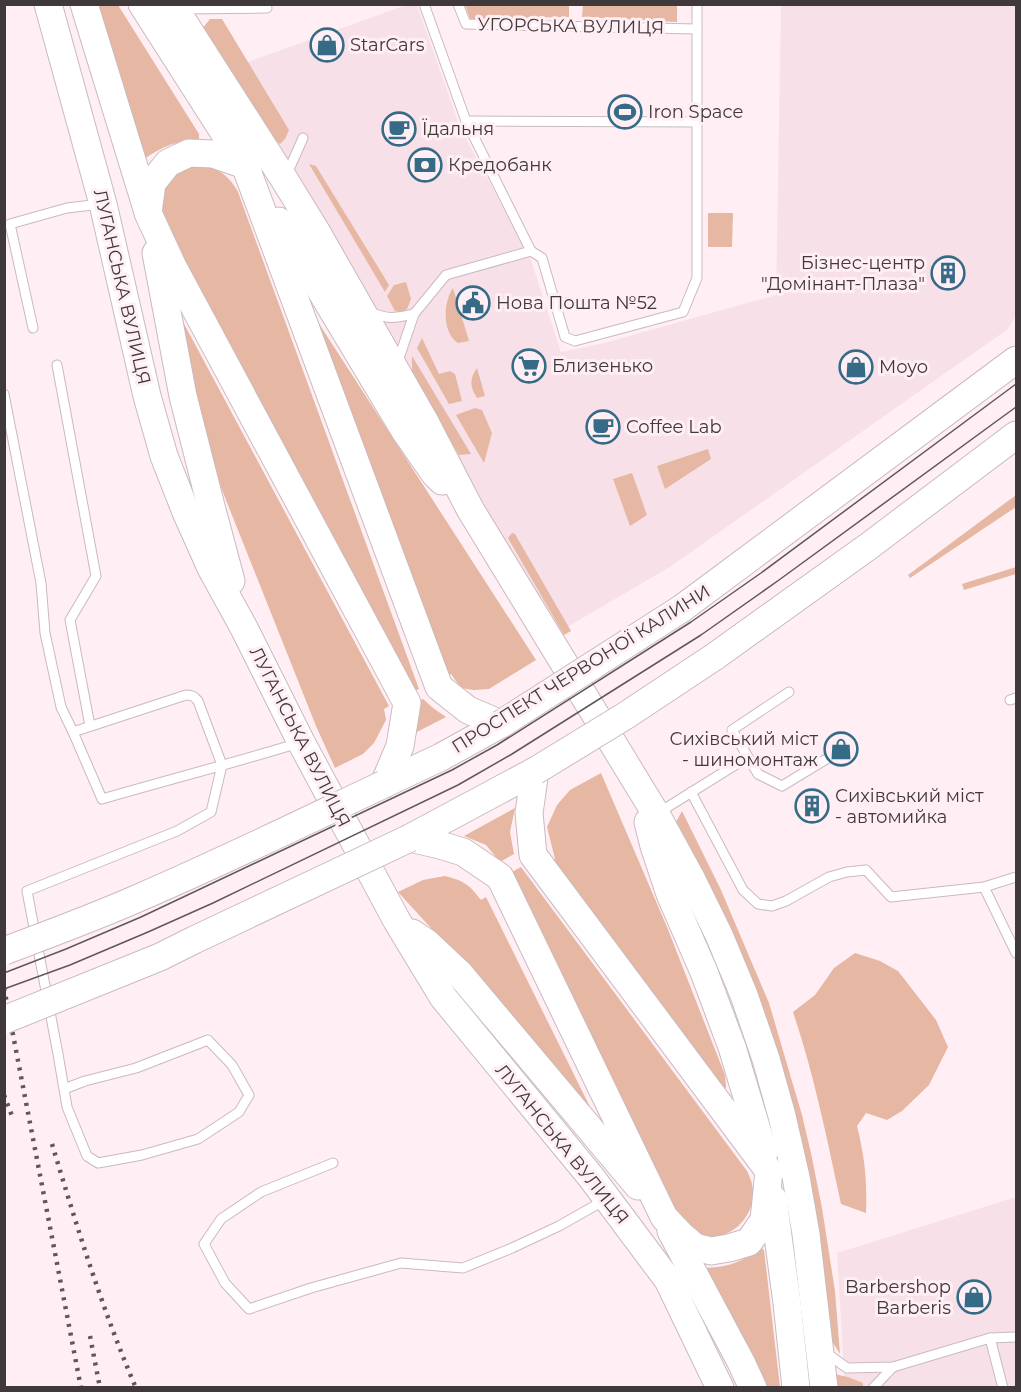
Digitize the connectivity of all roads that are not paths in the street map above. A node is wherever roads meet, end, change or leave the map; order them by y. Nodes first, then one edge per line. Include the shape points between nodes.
1 (48, 4) edge
2 (84, 4) edge
3 (142, 4) edge
4 (424, 4) edge
5 (458, 4) edge
6 (697, 4) edge
7 (174, 7) edge
8 (267, 8) dead end
9 (697, 29) junction
10 (466, 121) junction
11 (698, 122) junction
12 (303, 138) dead end
13 (245, 165) junction
14 (284, 179) junction
15 (103, 204) junction
16 (148, 213) junction
17 (531, 251) junction
18 (360, 307) junction
19 (414, 314) junction
20 (33, 328) dead end
21 (1017, 360) edge
22 (57, 365) dead end
23 (396, 369) junction
24 (4, 394) edge
25 (1017, 435) edge
26 (470, 509) junction
27 (244, 628) junction
28 (789, 692) dead end
29 (501, 724) junction
30 (90, 726) junction
31 (72, 732) junction
32 (301, 742) junction
33 (748, 757) junction
34 (828, 758) dead end
35 (222, 765) junction
36 (535, 771) junction
37 (384, 784) junction
38 (640, 788) junction
39 (691, 792) junction
40 (656, 814) junction
41 (410, 838) junction
42 (1017, 877) edge
43 (984, 887) junction
44 (397, 921) junction
45 (4, 951) edge
46 (1017, 953) edge
47 (4, 1020) edge
48 (64, 1089) junction
49 (333, 1163) dead end
50 (769, 1171) junction
51 (607, 1198) junction
52 (664, 1217) junction
53 (1017, 1337) edge
54 (990, 1338) junction
55 (819, 1348) junction
56 (893, 1367) junction
57 (720, 1388) edge
58 (753, 1388) edge
59 (796, 1388) edge
60 (824, 1388) edge
61 (873, 1388) edge
62 (1003, 1388) edge

1 - 15 main road, ЛУГАНСЬКА ВУЛИЦЯ
2 - 16 main road
3 - 13 main road
4 - 10 lane
5 - 9 lane, УГОРСЬКА ВУЛИЦЯ via 466,24
6 - 9 lane
7 - 8 lane
7 - 14 main road
9 - 11 lane
10 - 11 lane
10 - 17 lane
11 - 17 lane via 696,278 683,312 575,341 565,337 542,258
12 - 14 lane
13 - 16 main road via 213,154 189,153 168,163 152,183
13 - 26 main road via 405,432 435,474
13 - 29 main road via 439,687 468,710
14 - 18 main road
15 - 20 lane via 67,208 10,224
15 - 27 main road, ЛУГАНСЬКА ВУЛИЦЯ via 147,396 165,456 211,568
16 - 27 main road via 183,396
16 - 37 main road via 172,267 407,704 400,746
17 - 19 lane via 446,275
18 - 19 lane via 394,318
18 - 23 main road
19 - 23 lane
21 - 29 main road, ПРОСПЕКТ ЧЕРВОНОЇ КАЛИНИ, bridge via 681,609
22 - 30 lane via 96,576 70,620
23 - 26 main road
24 - 31 lane via 41,584 45,633 61,707
25 - 36 main road, bridge via 714,657
26 - 38 main road
27 - 32 main road, ЛУГАНСЬКА ВУЛИЦЯ
28 - 33 lane via 732,730
29 - 37 main road, ПРОСПЕКТ ЧЕРВОНОЇ КАЛИНИ
30 - 31 lane
30 - 35 lane via 191,695 198,701
31 - 35 lane via 102,799
32 - 35 lane
32 - 44 main road, ЛУГАНСЬКА ВУЛИЦЯ
33 - 34 lane via 758,774 782,786
33 - 39 lane
35 - 48 lane via 210,812 177,831 27,891
36 - 41 main road
36 - 50 main road via 529,813 533,855
37 - 45 main road, ПРОСПЕКТ ЧЕРВОНОЇ КАЛИНИ, bridge via 136,899
38 - 40 main road
38 - 50 main road via 670,894 732,1047
39 - 40 lane
39 - 43 lane via 743,890 758,904 772,906 829,877 866,870 891,897
40 - 55 main road via 719,935 766,1059 796,1177
41 - 47 main road, bridge via 160,957
41 - 52 main road via 463,852 500,877
42 - 43 lane
43 - 46 lane
44 - 51 main road, ЛУГАНСЬКА ВУЛИЦЯ via 443,997
44 - 52 main road via 459,973
48 - 48 lane via 67,1107 87,1156 98,1163 198,1139 239,1112 249,1095 232,1065 208,1040 136,1068
49 - 51 lane via 261,1192 221,1220 204,1244 225,1283 249,1309 401,1263 463,1268 559,1226
50 - 52 main road via 764,1220 749,1242 711,1251 695,1247
50 - 59 main road
51 - 57 main road, ЛУГАНСЬКА ВУЛИЦЯ via 668,1280
52 - 58 main road
53 - 54 lane
54 - 56 lane
54 - 62 lane
55 - 56 lane via 847,1368
55 - 60 main road
56 - 61 lane

